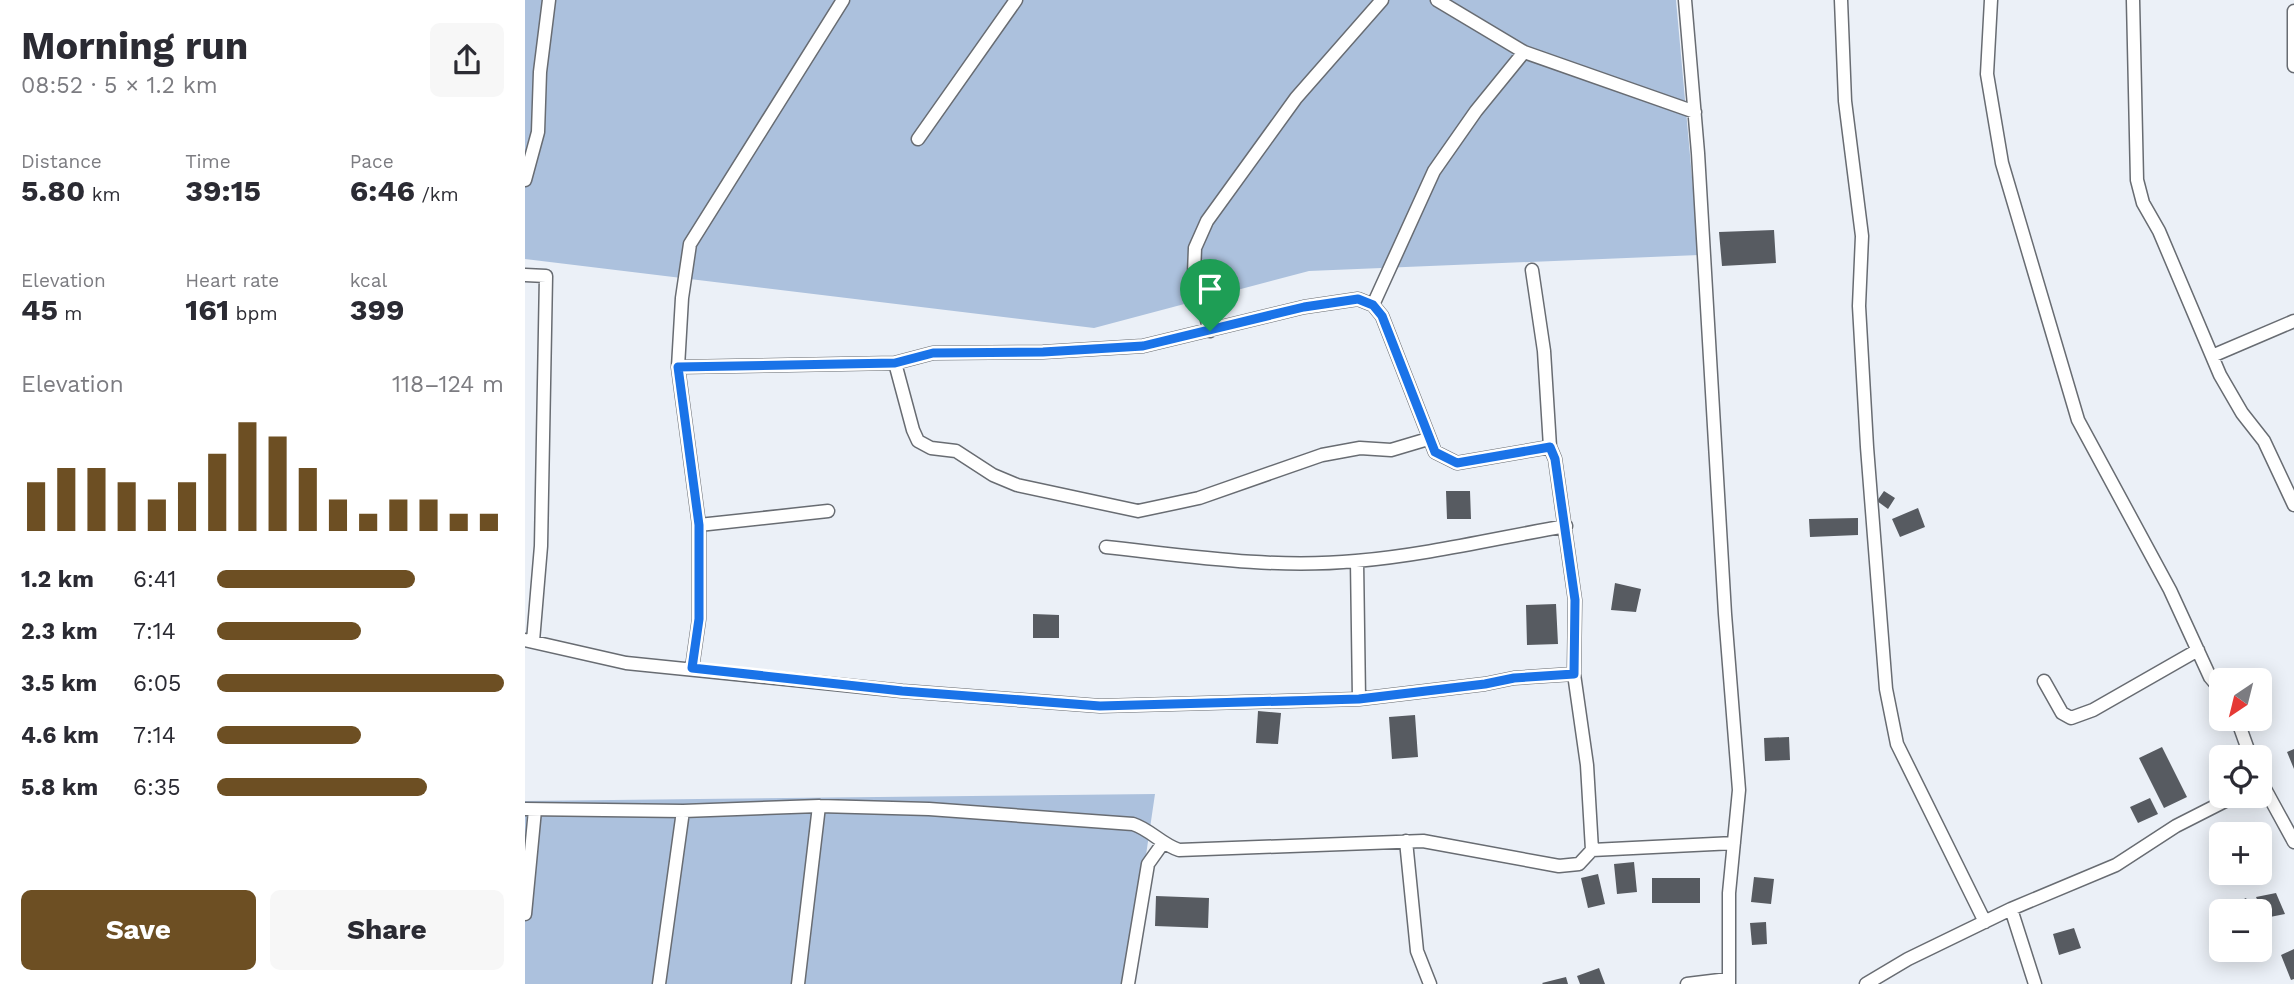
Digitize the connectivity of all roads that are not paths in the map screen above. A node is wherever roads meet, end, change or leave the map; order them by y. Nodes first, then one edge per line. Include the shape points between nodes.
1 (549, 0) edge
2 (843, 0) edge
3 (1016, 0) edge
4 (1382, 0) edge
5 (1437, 0) edge
6 (1685, 0) edge
7 (1841, 0) edge
8 (1990, 0) edge
9 (2133, 0) edge
10 (2294, 10) edge
11 (1524, 52) junction
12 (2294, 66) edge
13 (1695, 112) junction
14 (918, 139) dead end
15 (525, 180) edge
16 (1532, 270) dead end
17 (525, 275) edge
18 (1373, 305) junction
19 (2294, 320) edge
20 (1210, 331) junction
21 (2212, 356) junction
22 (895, 363) junction
23 (678, 367) junction
24 (1428, 439) junction
25 (1550, 447) junction
26 (2294, 505) edge
27 (828, 511) dead end
28 (699, 525) junction
29 (1566, 526) junction
30 (1106, 547) dead end
31 (1357, 561) junction
32 (529, 640) edge
33 (2198, 650) junction
34 (692, 668) junction
35 (2209, 669) edge
36 (1574, 674) junction
37 (2044, 681) dead end
38 (1359, 699) junction
39 (2272, 804) edge
40 (819, 806) junction
41 (2211, 808) edge
42 (530, 809) edge
43 (683, 811) junction
44 (1406, 841) junction
45 (2294, 842) edge
46 (1163, 843) junction
47 (1734, 843) junction
48 (1592, 850) junction
49 (2011, 909) junction
50 (525, 914) edge
51 (1985, 922) junction
52 (1728, 981) edge
53 (659, 984) edge
54 (798, 984) edge
55 (1128, 984) edge
56 (1430, 984) edge
57 (1687, 984) edge
58 (1866, 984) edge
59 (2035, 984) edge

1 - 15 street via 538,132
2 - 23 street via 690,244
3 - 14 street
4 - 20 street via 1296,98 1207,221 1195,248 1194,274
5 - 11 street
6 - 13 street
7 - 51 street via 1845,101 1862,236 1859,306 1888,699 1893,731 1905,762
8 - 33 street via 1987,74 2002,163 2078,420
9 - 21 street via 2137,180
10 - 12 street
11 - 13 street
11 - 18 street via 1434,171
13 - 47 street via 1739,790
16 - 25 street via 1544,351
17 - 32 street via 546,276 541,546
18 - 20 street via 1358,299 1304,307
18 - 24 street via 1382,316
19 - 21 street
20 - 22 street via 1143,346 933,353
21 - 26 street via 2242,413 2264,441
22 - 23 street
22 - 24 street via 918,441 956,451 1017,485 1138,511 1199,498 1322,455 1360,448 1391,450
23 - 28 street
24 - 25 street via 1435,452 1457,463
25 - 29 street
27 - 28 street
28 - 34 street via 699,619
29 - 31 street
29 - 36 street via 1575,600
30 - 31 street via 1223,561
31 - 38 street
32 - 34 street via 626,663
33 - 35 street
33 - 37 street via 2071,718 2061,713
34 - 38 street via 1100,706
36 - 38 street
36 - 48 street via 1587,765
39 - 45 street
40 - 43 street
40 - 46 street via 1133,824
40 - 54 street
41 - 49 street via 2116,864
42 - 43 street
42 - 50 street
43 - 53 street
44 - 46 street via 1190,850
44 - 48 street via 1559,866 1579,864
44 - 56 street via 1417,951
46 - 55 street via 1147,864
47 - 48 street
47 - 52 street
49 - 51 street
49 - 59 street
51 - 58 street
52 - 57 street

